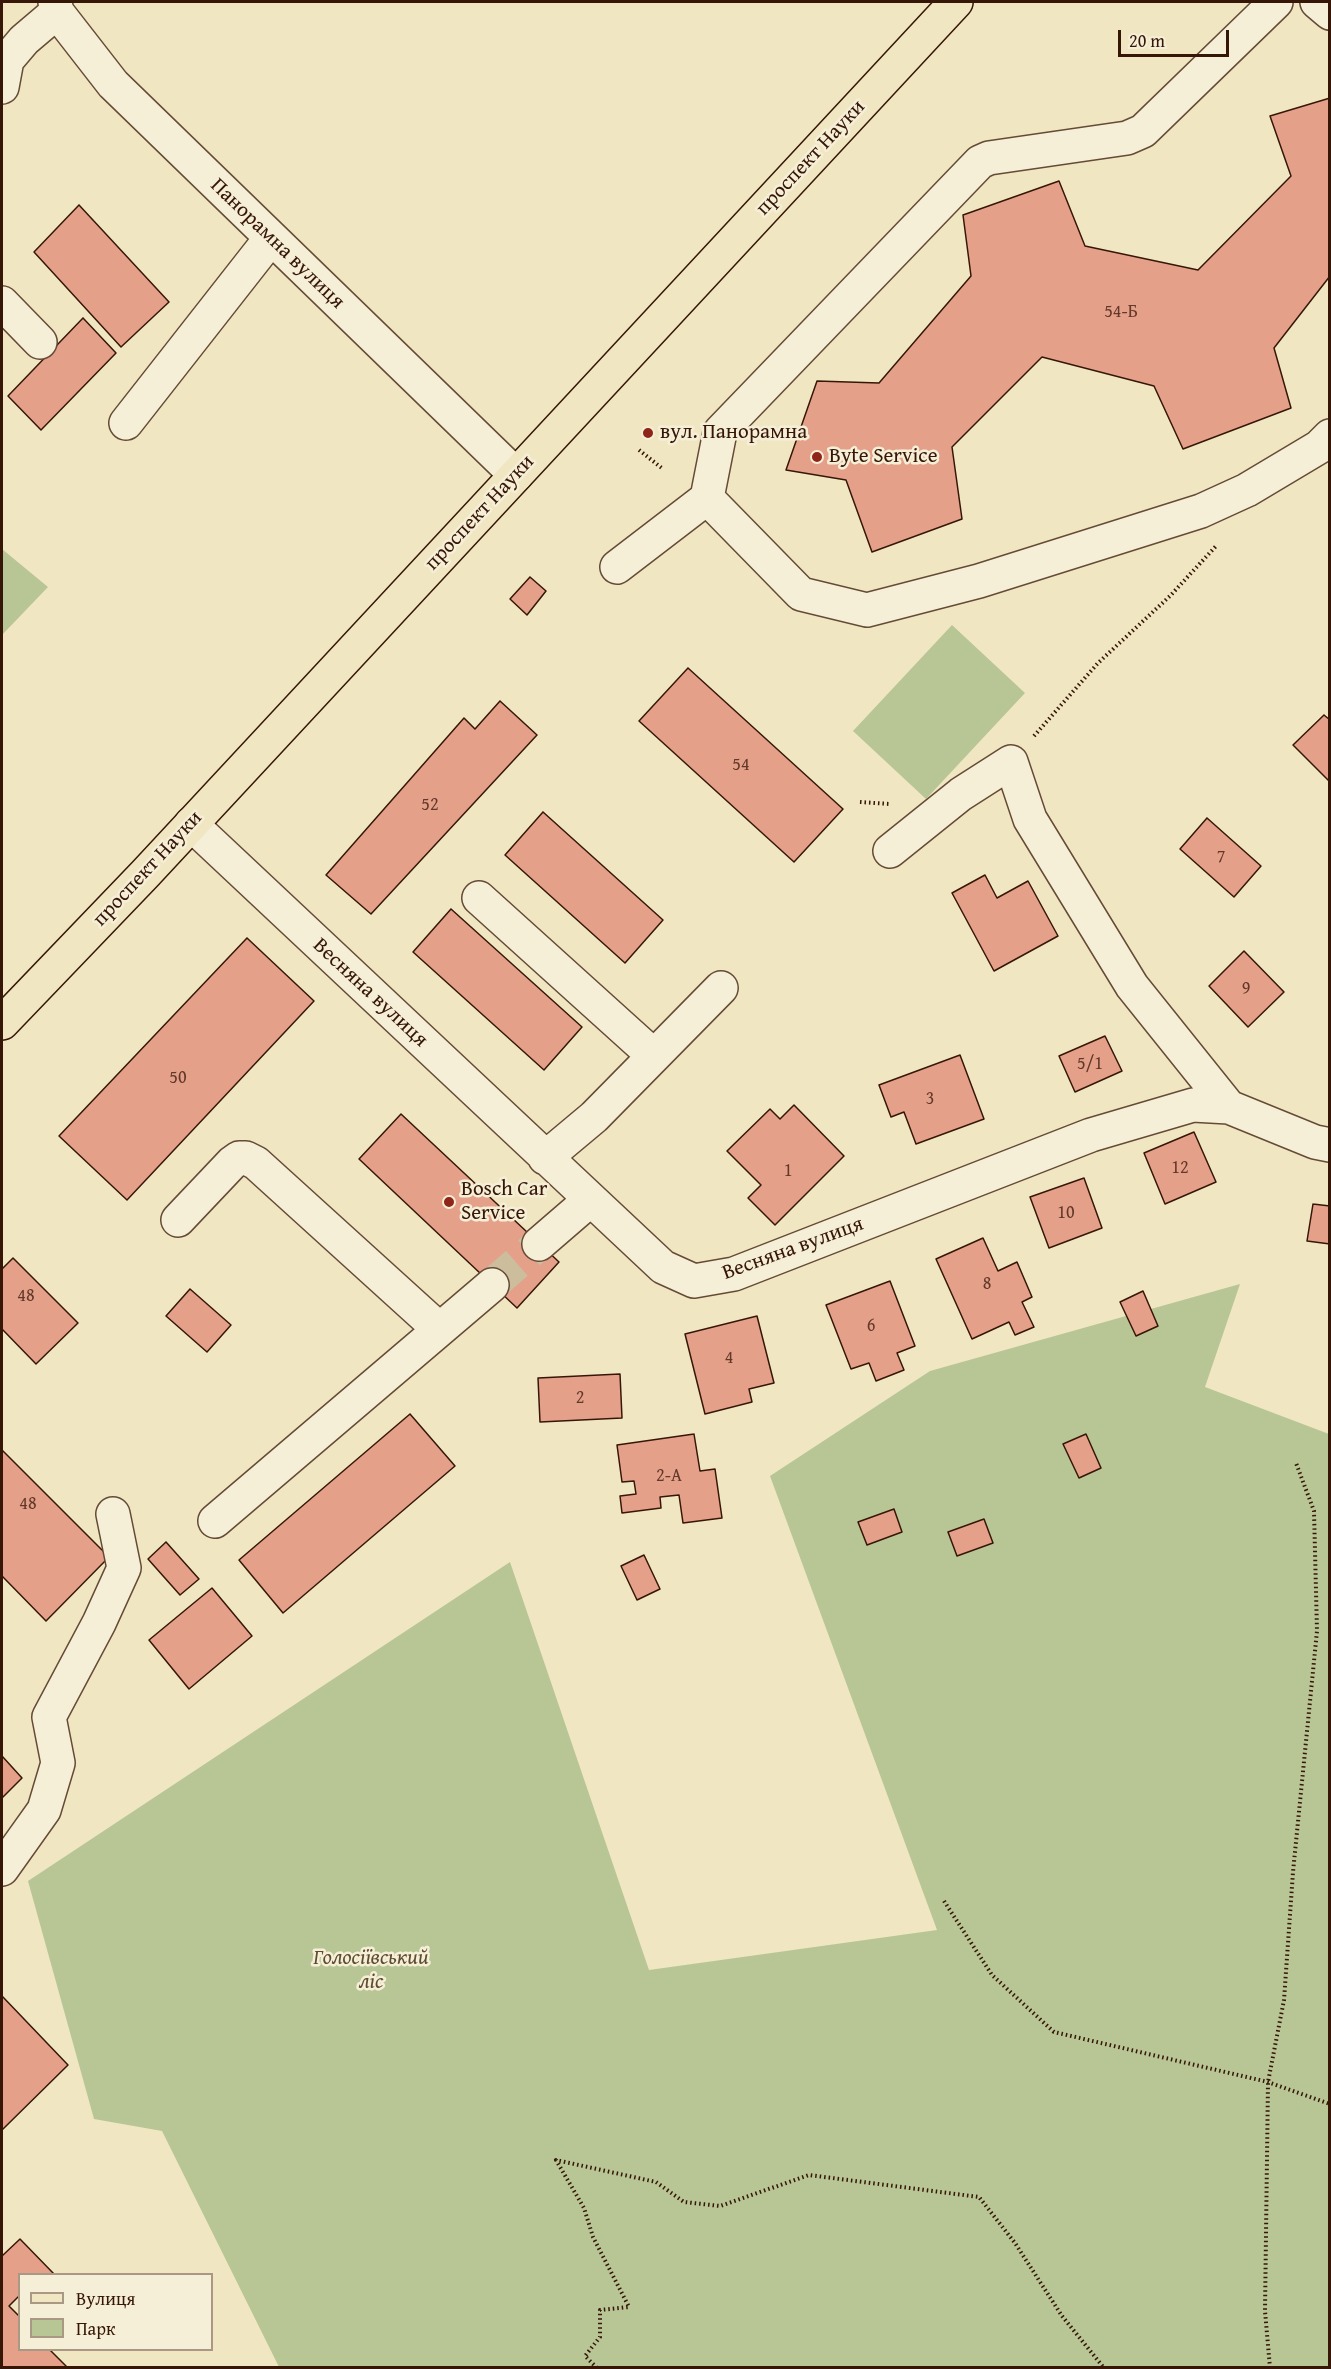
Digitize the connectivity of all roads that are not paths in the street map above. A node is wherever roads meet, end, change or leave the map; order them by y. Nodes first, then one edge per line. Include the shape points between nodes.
1 (956, 2) edge
2 (1276, 2) edge
3 (1317, 2) edge
4 (56, 7) edge
5 (1329, 13) edge
6 (2, 87) edge
7 (271, 238) junction
8 (2, 303) edge
9 (40, 342) dead end
10 (126, 423) dead end
11 (1329, 436) edge
12 (516, 475) junction
13 (707, 498) junction
14 (618, 567) dead end
15 (191, 824) junction
16 (890, 851) dead end
17 (479, 898) dead end
18 (721, 988) dead end
19 (2, 1023) edge
20 (654, 1056) junction
21 (1229, 1107) junction
22 (1329, 1145) edge
23 (545, 1158) junction
24 (590, 1200) junction
25 (178, 1220) dead end
26 (540, 1244) tunnel mouth
27 (492, 1285) tunnel mouth
28 (439, 1329) junction
29 (114, 1514) dead end
30 (215, 1521) dead end
31 (2, 1869) edge

1 - 12 main road, проспект Науки
2 - 13 street via 1143,131 1127,138 980,162 720,432
3 - 5 street
4 - 6 street via 7,60
4 - 7 street, Панорамна вулиця via 113,84
7 - 10 street
7 - 12 street, Панорамна вулиця
8 - 9 street
11 - 13 street via 1320,447 1201,511 979,582 867,610 801,594
12 - 15 main road, проспект Науки
13 - 14 street
15 - 19 main road, проспект Науки
15 - 23 street, Весняна вулиця
16 - 21 street via 961,794 1011,762 1030,819 1132,986
17 - 20 street
18 - 20 street
20 - 23 street
21 - 22 street, Весняна вулиця
21 - 24 street, Весняна вулиця via 1193,1105 1091,1135 734,1274 694,1281 663,1267
23 - 24 street, Весняна вулиця
24 - 26 street
25 - 28 street via 232,1163 246,1158
27 - 28 street
28 - 30 street
29 - 31 street via 124,1568 49,1717 58,1762 44,1810

